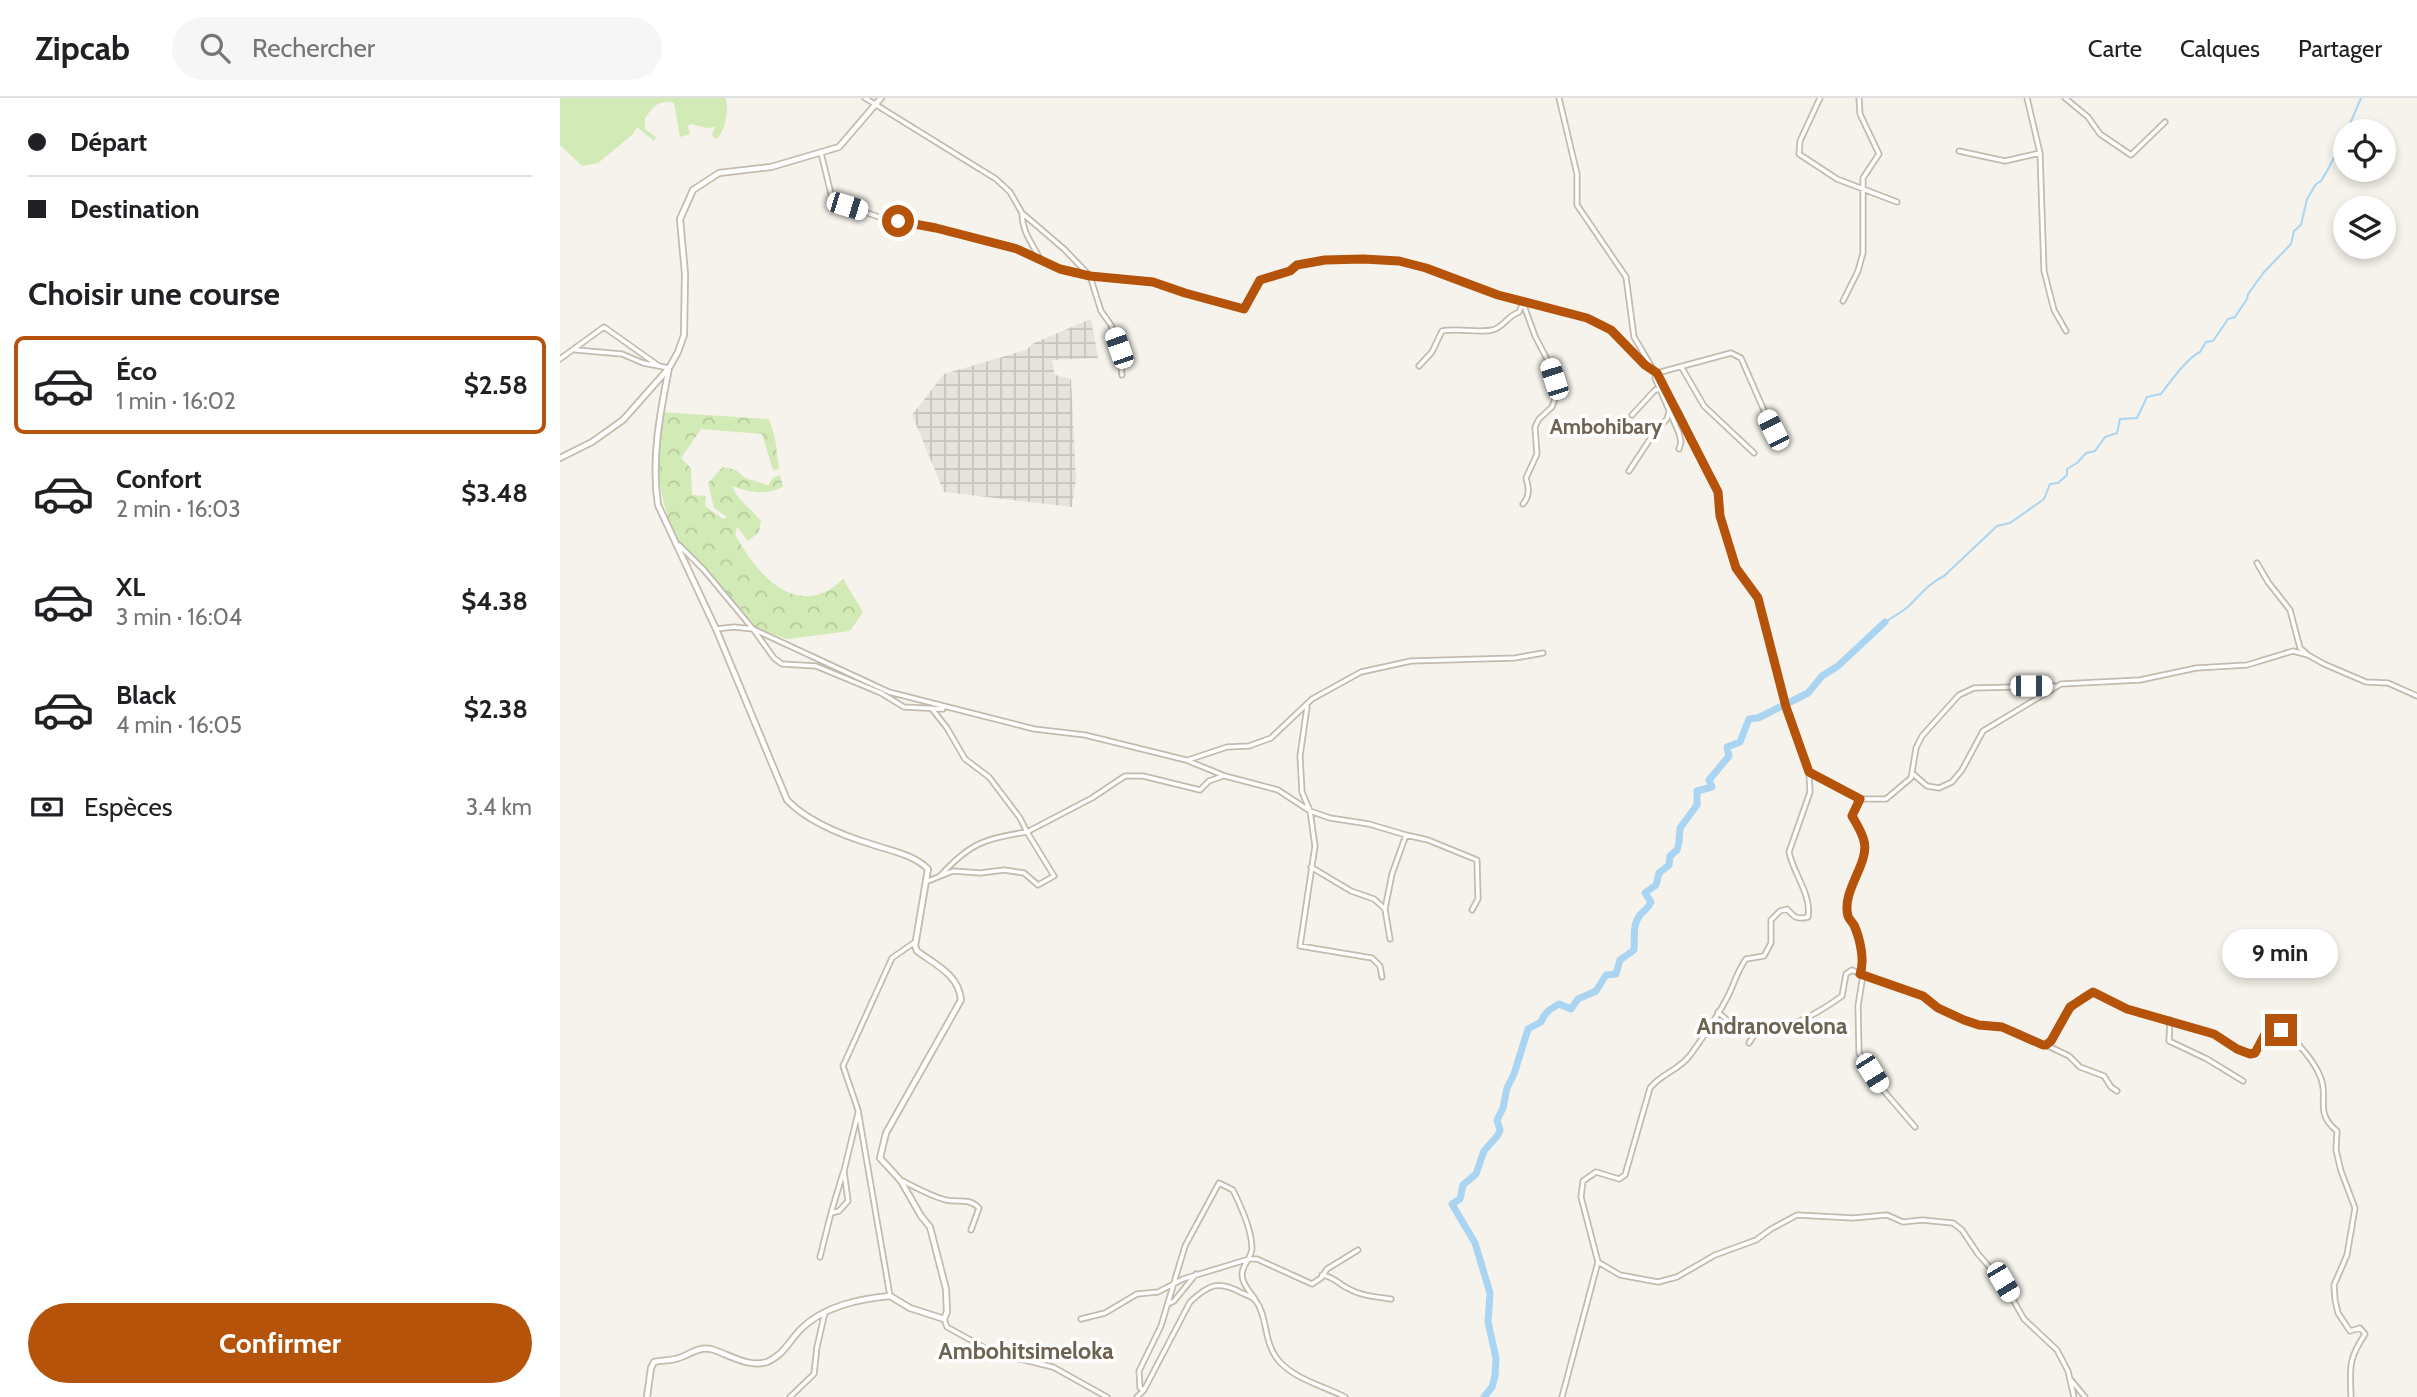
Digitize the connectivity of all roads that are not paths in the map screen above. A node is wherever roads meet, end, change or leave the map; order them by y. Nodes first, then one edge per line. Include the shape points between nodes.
1 (865, 98) edge
2 (881, 98) edge
3 (1559, 98) edge
4 (1820, 98) edge
5 (1859, 98) edge
6 (2027, 98) edge
7 (2065, 98) edge
8 (874, 105) junction
9 (2165, 122) dead end
10 (1959, 151) dead end
11 (821, 153) junction
12 (2040, 153) junction
13 (1863, 191) junction
14 (1897, 202) dead end
15 (1022, 213) junction
16 (1041, 261) junction
17 (1090, 276) junction
18 (1843, 301) dead end
19 (1523, 303) junction
20 (2066, 331) dead end
21 (573, 350) junction
22 (560, 359) edge
23 (659, 366) junction
24 (1419, 366) dead end
25 (1681, 367) junction
26 (669, 368) junction
27 (1657, 373) junction
28 (1122, 375) dead end
29 (1660, 388) junction
30 (1670, 410) junction
31 (1632, 415) dead end
32 (1773, 430) dead end
33 (1679, 449) dead end
34 (1754, 453) dead end
35 (560, 458) edge
36 (1629, 471) dead end
37 (1523, 504) dead end
38 (675, 541) junction
39 (2257, 564) dead end
40 (716, 629) junction
41 (753, 629) junction
42 (1543, 653) dead end
43 (2308, 655) junction
44 (2056, 686) junction
45 (2417, 696) edge
46 (1307, 705) junction
47 (949, 708) junction
48 (932, 709) junction
49 (1186, 761) junction
50 (1809, 772) junction
51 (1912, 773) junction
52 (1225, 776) junction
53 (1860, 799) junction
54 (1310, 811) junction
55 (1027, 832) junction
56 (1406, 835) junction
57 (1311, 867) junction
58 (942, 875) junction
59 (928, 881) junction
60 (1385, 909) junction
61 (1472, 911) dead end
62 (1390, 939) dead end
63 (915, 942) junction
64 (1862, 975) junction
65 (1382, 977) dead end
66 (1718, 1012) junction
67 (2170, 1020) junction
68 (1756, 1032) junction
69 (1749, 1043) dead end
70 (2046, 1045) junction
71 (2243, 1081) dead end
72 (2117, 1091) dead end
73 (859, 1111) junction
74 (1915, 1127) dead end
75 (844, 1171) junction
76 (901, 1181) junction
77 (831, 1213) junction
78 (971, 1230) dead end
79 (1358, 1250) dead end
80 (820, 1257) dead end
81 (1249, 1259) junction
82 (1598, 1262) junction
83 (1196, 1274) junction
84 (1322, 1275) junction
85 (1174, 1283) junction
86 (890, 1296) junction
87 (1255, 1299) junction
88 (1391, 1299) dead end
89 (1170, 1303) junction
90 (826, 1310) junction
91 (944, 1319) junction
92 (1081, 1319) dead end
93 (2070, 1379) junction
94 (1144, 1390) junction
95 (647, 1397) edge
96 (790, 1397) edge
97 (1107, 1397) edge
98 (1137, 1397) edge
99 (1345, 1397) edge
100 (1562, 1397) edge
101 (2074, 1397) edge
102 (2085, 1397) edge
103 (2351, 1397) edge

1 - 8 street
2 - 8 street
3 - 27 street via 1577,174 1577,205 1626,276 1634,337
4 - 13 street via 1800,141 1799,154
5 - 13 street via 1860,114 1879,154 1863,178
6 - 12 street
7 - 9 street via 2100,134 2131,155
8 - 11 street via 839,147
8 - 15 street via 996,179
10 - 12 street via 2005,161
11 - 16 street via 831,194 847,206 879,218 1017,249
11 - 26 street via 771,167 719,173 693,190 680,219 684,335
12 - 20 street via 2044,271 2054,310
13 - 14 street
13 - 18 street via 1863,253
15 - 16 street via 1022,225
15 - 17 street
16 - 17 street
17 - 19 street via 1153,282 1244,309 1260,280 1297,265 1325,260 1399,261
17 - 28 street via 1119,348
19 - 24 street via 1519,312 1491,331 1441,331 1432,352
19 - 27 street via 1587,318 1611,330
19 - 37 street via 1549,363 1555,399 1535,428 1537,454 1526,478 1529,489
21 - 22 street
21 - 23 street via 622,354
21 - 23 street via 604,327
23 - 26 street
25 - 27 street
25 - 32 street via 1731,353 1741,358
25 - 34 street via 1704,405
26 - 35 street via 624,420
26 - 38 street via 654,483 658,505
27 - 29 street
27 - 50 street via 1718,492 1720,516 1736,568 1758,598 1785,704
29 - 30 street
29 - 31 street
30 - 33 street via 1679,433
30 - 36 street
38 - 40 street
38 - 41 street
39 - 43 street via 2290,610 2300,648
40 - 41 street
40 - 59 street via 787,800 798,812 851,838 922,862 928,869
41 - 47 street via 889,692
41 - 48 street via 782,664 816,666 904,707
42 - 46 street via 1410,661 1361,672
43 - 44 street via 2293,651 2247,665
43 - 45 street via 2366,682 2388,683
44 - 51 street via 1983,731 1952,782 1940,788 1927,786
44 - 51 street via 1974,688 1959,695 1922,736
46 - 49 street via 1271,738
46 - 54 street via 1300,756 1302,792
47 - 48 street
47 - 49 street
48 - 55 street via 965,759 989,777
49 - 52 street
50 - 53 street
50 - 66 street via 1810,792 1789,852 1810,909 1808,917 1794,917 1787,909 1771,920 1768,951 1746,959
51 - 53 street via 1886,799
52 - 54 street via 1278,790
52 - 55 street via 1209,780 1200,790 1125,776
53 - 64 street via 1852,816 1865,843 1864,855 1848,898 1848,916 1858,942
54 - 56 street
54 - 57 street via 1315,846
55 - 58 street via 978,842
55 - 58 street via 1054,876 1038,885 1024,873 1004,870
56 - 60 street
56 - 61 street via 1477,860 1478,899
57 - 60 street
57 - 65 street via 1300,946 1372,958
58 - 59 street
59 - 63 street
60 - 62 street
63 - 73 street via 892,958 843,1066
63 - 76 street via 917,951 953,976 961,1000 886,1133 880,1158
64 - 68 street via 1849,970 1843,994 1826,1008 1788,1026
64 - 70 street via 1923,996 1964,1020 2002,1027
64 - 74 street via 1859,1053
66 - 68 street via 1734,1026
66 - 82 street via 1686,1061 1650,1088 1625,1175 1619,1178 1596,1172 1583,1181 1581,1196
67 - 70 street via 2127,1009 2093,992 2070,1007
67 - 71 street via 2169,1041
67 - 103 street via 2214,1034 2250,1054 2265,1034 2287,1032 2321,1076 2326,1121 2337,1131 2336,1150 2355,1208 2347,1255 2334,1285 2338,1314 2350,1331 2360,1328 2365,1335 2349,1368
68 - 69 street
70 - 72 street via 2104,1076
73 - 75 street
73 - 86 street
75 - 77 street
75 - 77 street via 848,1201
76 - 78 street via 949,1200 967,1199 977,1205
76 - 91 street via 935,1241 946,1289
77 - 80 street
79 - 84 street
81 - 83 street
81 - 84 street via 1312,1284
81 - 85 street via 1252,1249 1239,1202 1233,1190 1219,1183 1185,1246
81 - 87 street via 1241,1279
82 - 93 street via 1620,1275 1658,1282 1756,1240 1797,1215 1853,1218 1887,1214 1903,1222 1953,1223 2003,1282 2024,1320 2057,1350
82 - 100 street
83 - 85 street
83 - 89 street
84 - 88 street via 1364,1296
85 - 89 street
85 - 92 street
86 - 90 street
86 - 91 street
87 - 94 street via 1223,1285 1201,1292 1178,1322
87 - 99 street via 1269,1345 1279,1361
89 - 94 street via 1139,1371
90 - 95 street via 801,1329 783,1353 766,1362 701,1349 654,1363
90 - 96 street via 814,1374
91 - 97 street via 947,1327 994,1353 1053,1367
93 - 101 street
93 - 102 street
94 - 98 street

